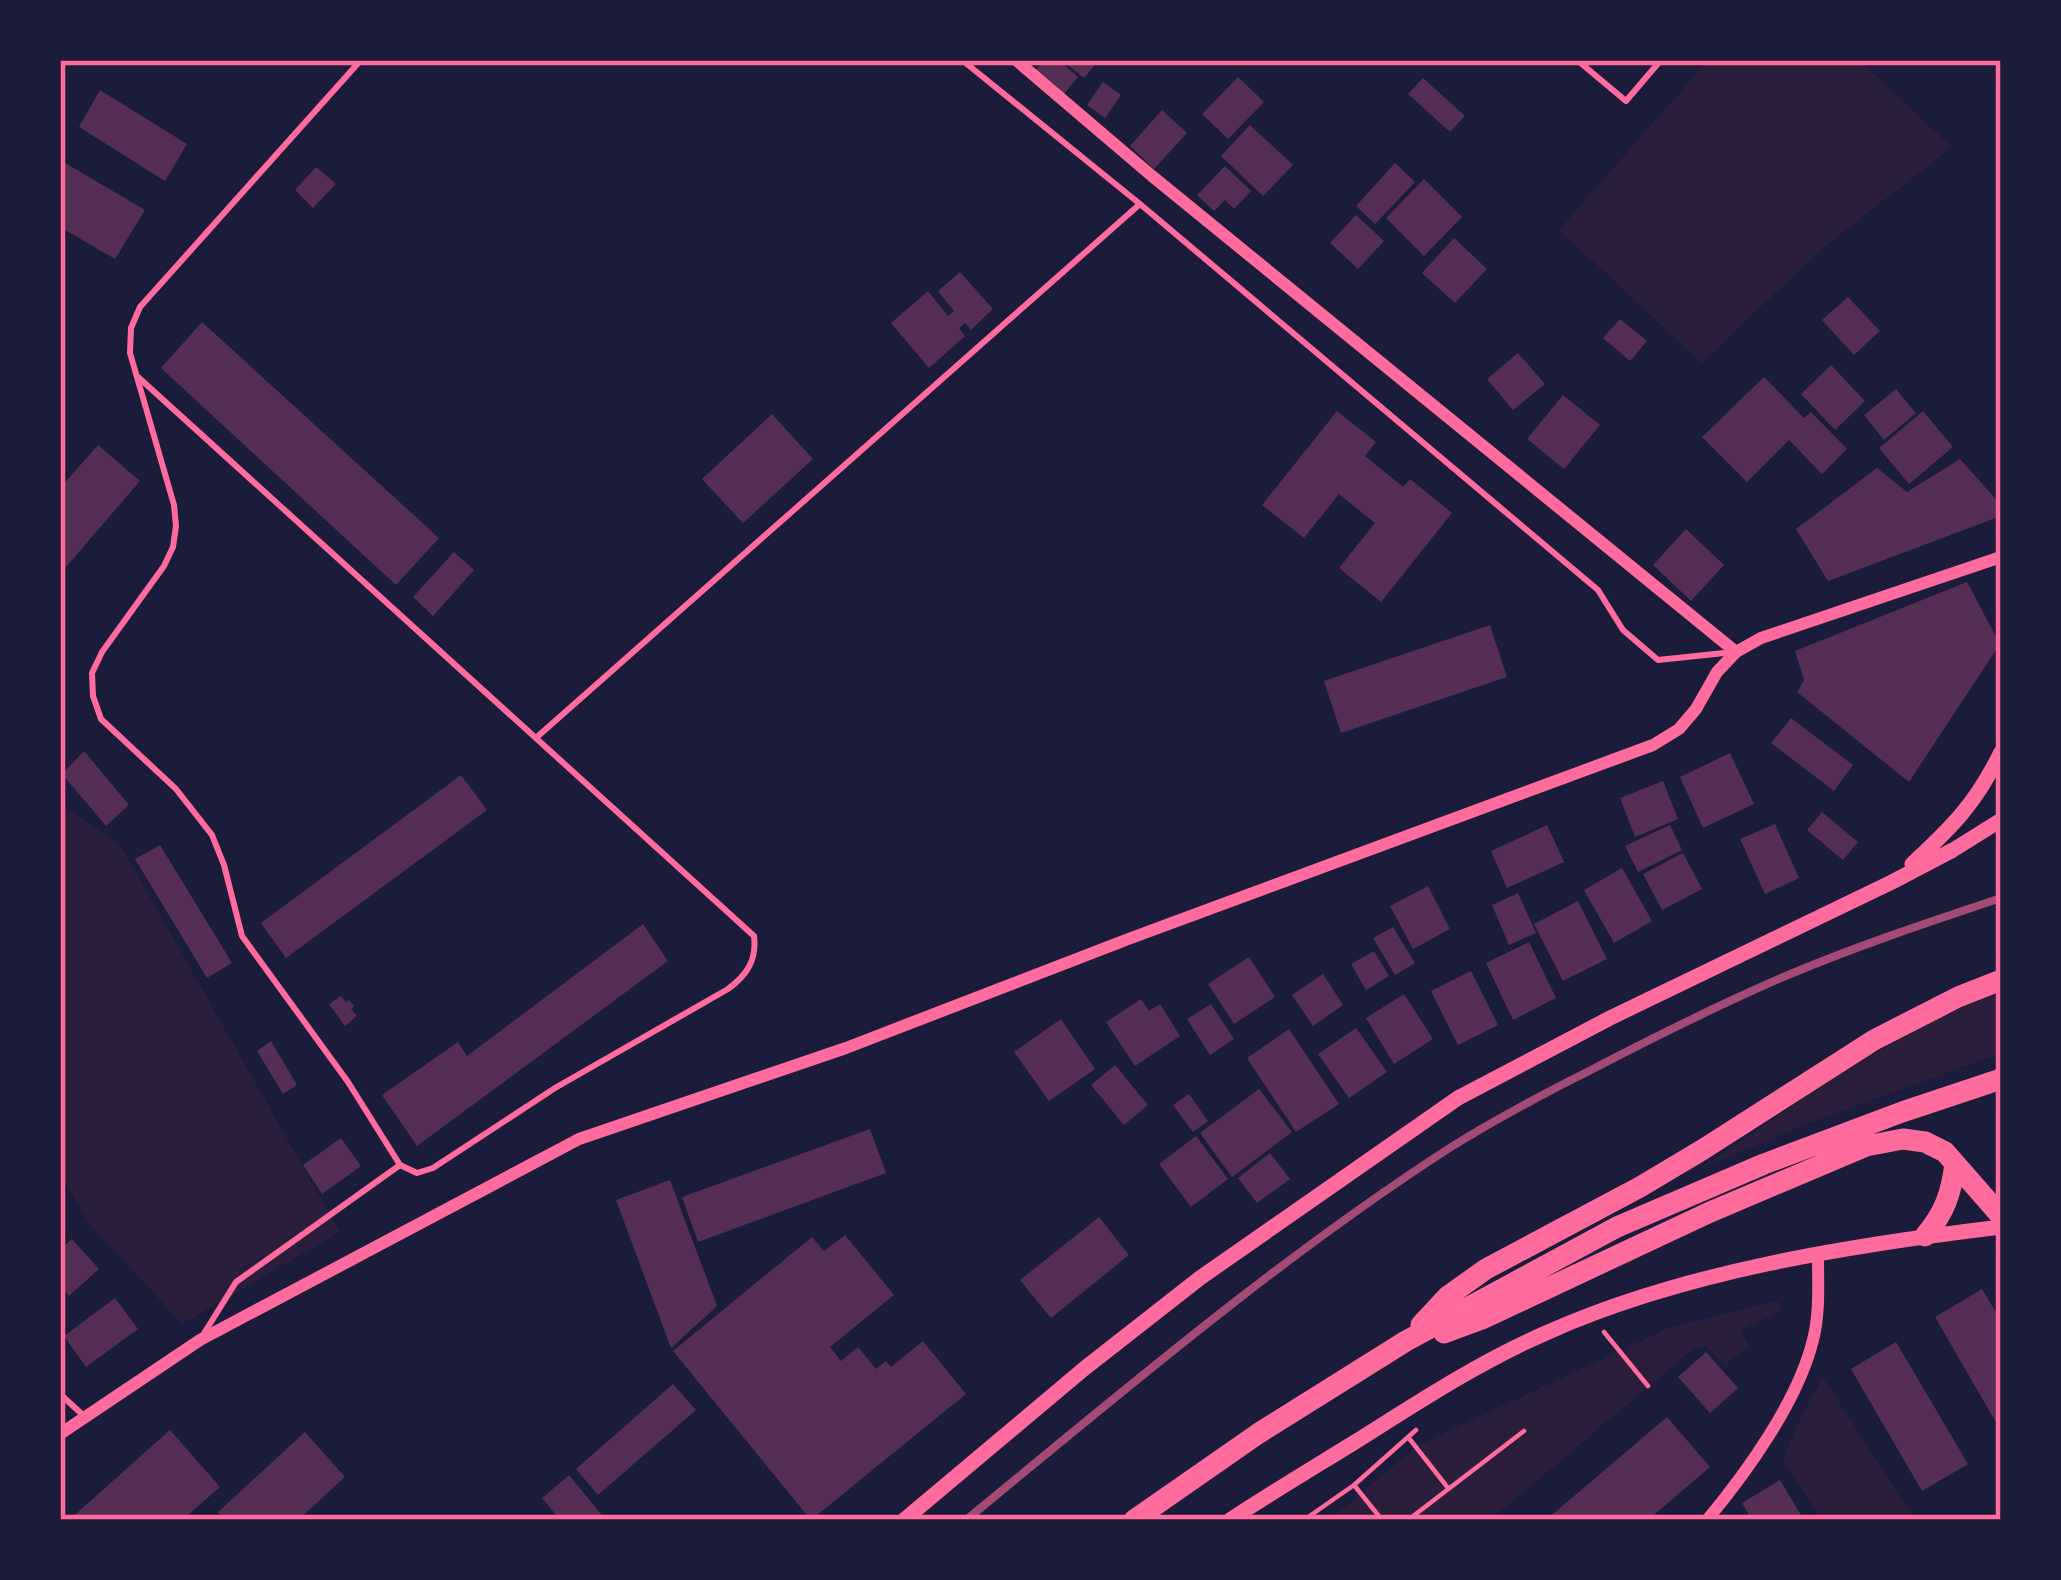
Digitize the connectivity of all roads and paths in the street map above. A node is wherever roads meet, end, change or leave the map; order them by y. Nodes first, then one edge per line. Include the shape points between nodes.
1 (361, 60) edge
2 (962, 60) edge
3 (1016, 60) edge
4 (1576, 60) edge
5 (1660, 60) edge
6 (1140, 204) junction
7 (135, 374) junction
8 (2001, 557) edge
9 (1736, 652) junction
10 (537, 737) junction
11 (2001, 752) edge
12 (2001, 820) edge
13 (1892, 882) junction
14 (2001, 980) edge
15 (2001, 1078) edge
16 (1955, 1164) junction
17 (400, 1165) junction
18 (2001, 1216) edge
19 (2001, 1227) edge
20 (1925, 1236) junction
21 (1818, 1255) junction
22 (1604, 1332) dead end
23 (200, 1340) junction
24 (1406, 1341) junction
25 (1648, 1386) dead end
26 (60, 1394) edge
27 (85, 1416) junction
28 (1417, 1429) dead end
29 (1524, 1432) dead end
30 (60, 1434) edge
31 (1408, 1437) junction
32 (1354, 1485) junction
33 (1448, 1488) junction
34 (904, 1520) edge
35 (1134, 1520) edge
36 (1230, 1520) edge
37 (1304, 1520) edge
38 (1382, 1520) edge
39 (1408, 1520) edge
40 (1708, 1520) edge

1 - 7 lane via 140,307 131,328
2 - 6 lane
3 - 9 street
4 - 5 lane via 1626,101
6 - 9 lane via 1598,590 1623,630 1658,660
6 - 10 lane
7 - 10 lane
7 - 17 lane via 176,526 164,566 102,652 92,696 101,719 212,835 242,936
8 - 9 street
9 - 23 street via 1679,729 1653,745 846,1048 579,1139
10 - 17 lane via 754,936 756,950 728,989 433,1168 416,1173
11 - 13 street via 1970,807
12 - 13 street
13 - 34 street via 1458,1098 1200,1278
14 - 24 highway via 1874,1040 1702,1150 1486,1269
15 - 24 highway via 1617,1227
16 - 18 highway
16 - 20 highway via 1946,1207
16 - 24 highway via 1925,1142 1866,1146 1482,1319
17 - 23 lane via 236,1282
19 - 20 street
20 - 21 street
21 - 36 street via 1731,1272 1546,1333 1417,1402
21 - 40 street via 1807,1361
22 - 25 path
23 - 27 street
24 - 35 highway
26 - 27 lane
27 - 30 street
28 - 31 path
29 - 33 path
31 - 32 path
31 - 33 path
32 - 37 path
32 - 38 path
33 - 39 path

